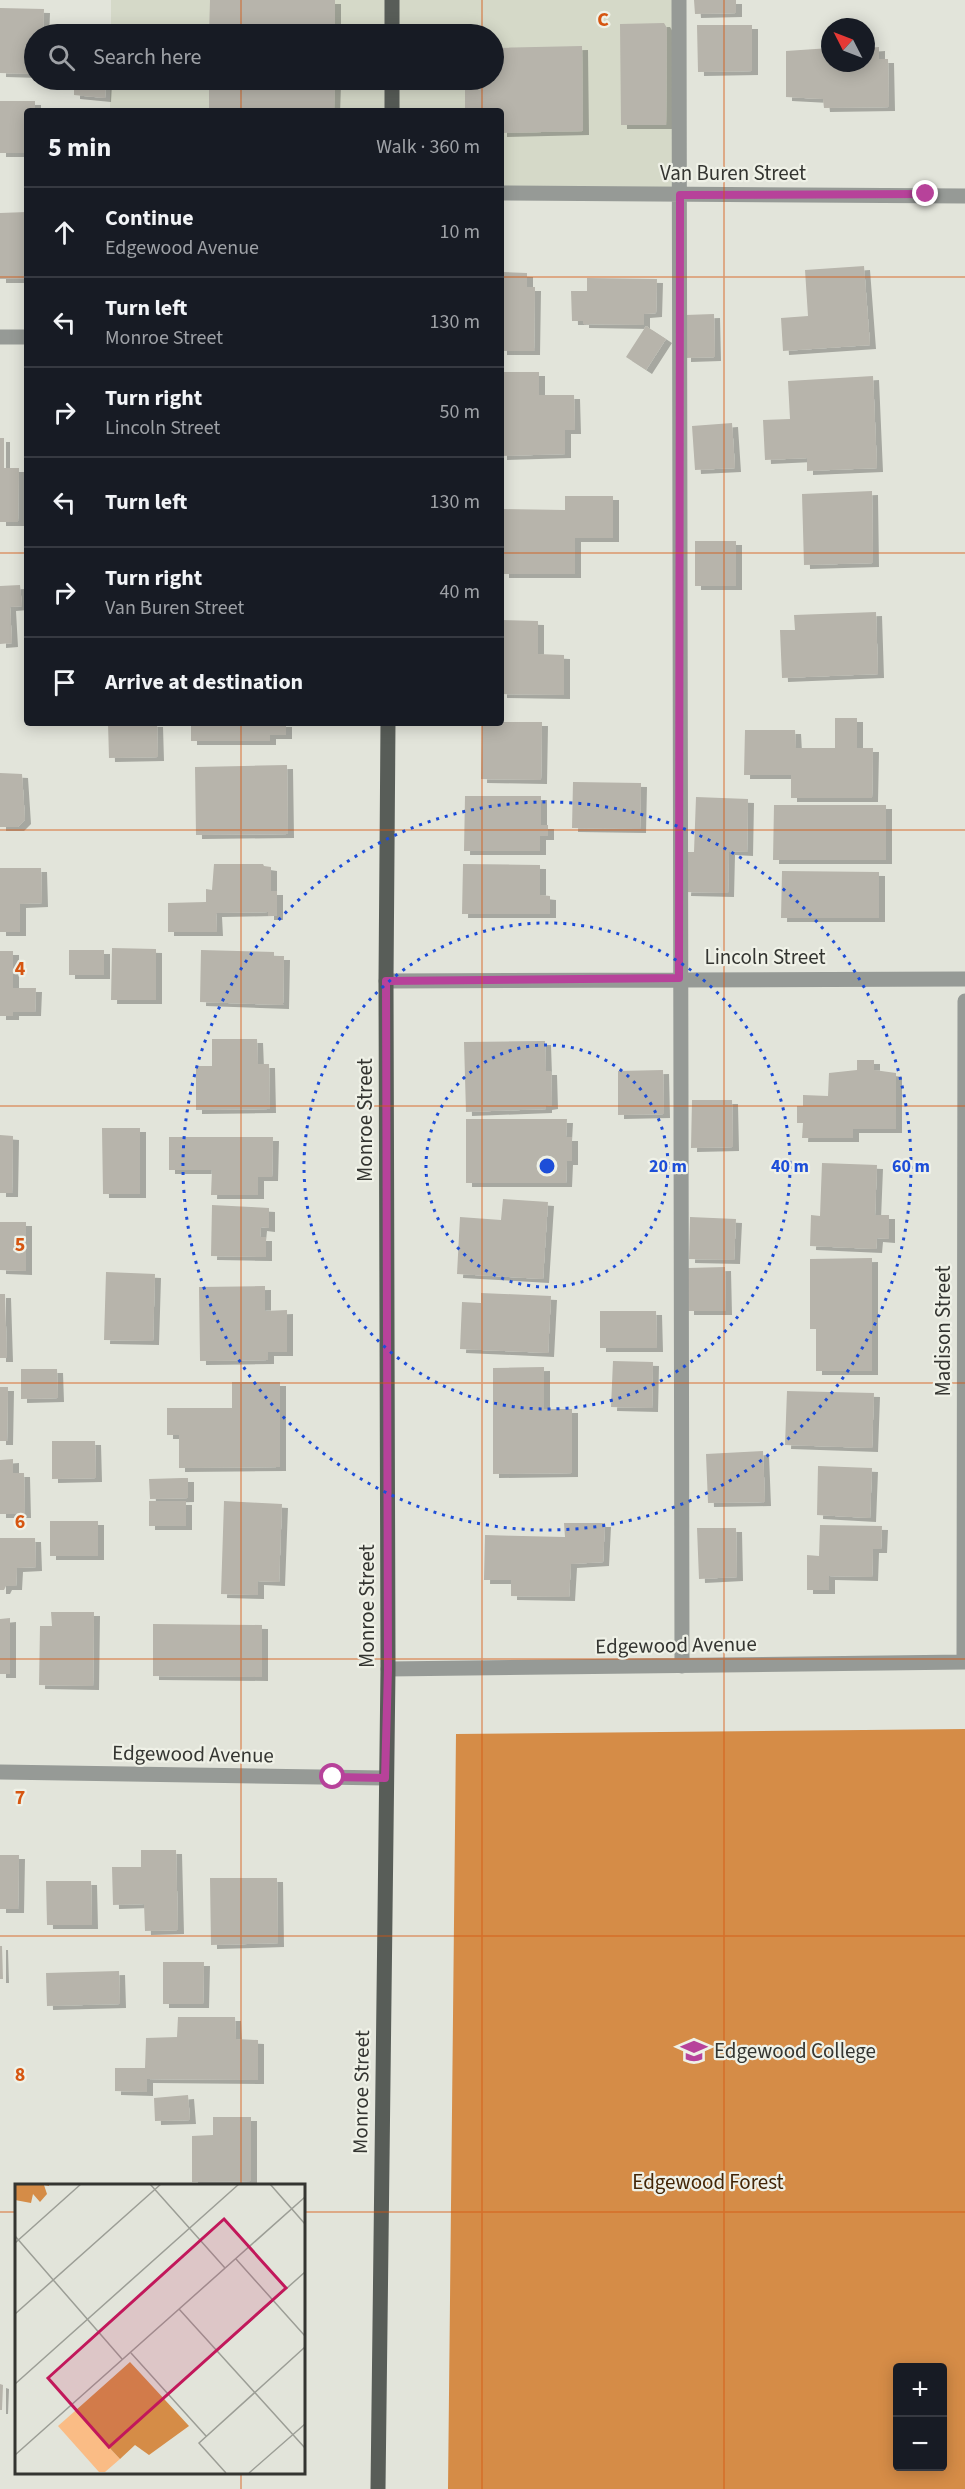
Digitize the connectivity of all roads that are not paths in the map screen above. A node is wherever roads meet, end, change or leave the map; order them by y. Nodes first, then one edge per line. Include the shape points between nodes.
1 (392, 0) edge
2 (679, 0) edge
3 (392, 24) edge
4 (392, 90) edge
5 (392, 108) edge
6 (504, 193) edge
7 (680, 195) junction
8 (965, 196) edge
9 (0, 337) edge
10 (24, 337) edge
11 (388, 726) edge
12 (679, 978) junction
13 (965, 979) edge
14 (386, 981) junction
15 (965, 1001) edge
16 (964, 1662) edge
17 (682, 1666) junction
18 (388, 1669) junction
19 (0, 1772) edge
20 (385, 1778) junction
21 (378, 2489) edge

1 - 3 main road
2 - 7 street
4 - 5 main road
6 - 7 street, Van Buren Street
7 - 8 street, Van Buren Street
7 - 12 street
9 - 10 street
11 - 14 main road, Monroe Street
12 - 13 street, Lincoln Street
12 - 14 street, Lincoln Street
12 - 17 street
14 - 18 main road, Monroe Street
15 - 16 street, Madison Street
16 - 17 street, Edgewood Avenue
17 - 18 street, Edgewood Avenue
18 - 20 main road, Monroe Street
19 - 20 street, Edgewood Avenue
20 - 21 main road, Monroe Street

